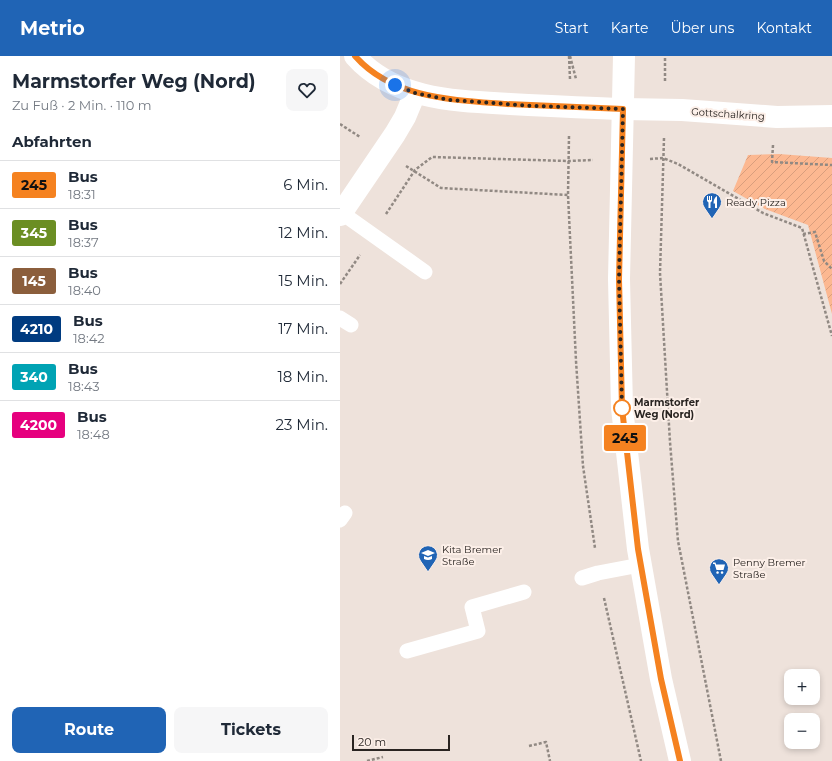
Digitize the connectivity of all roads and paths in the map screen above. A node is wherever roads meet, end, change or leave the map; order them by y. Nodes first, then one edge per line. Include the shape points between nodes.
1 (355, 56) edge
2 (624, 56) edge
3 (415, 93) junction
4 (623, 109) junction
5 (664, 110) junction
6 (832, 116) edge
7 (777, 117) junction
8 (663, 158) junction
9 (832, 165) edge
10 (568, 195) junction
11 (341, 214) edge
12 (803, 234) junction
13 (832, 269) edge
14 (425, 272) dead end
15 (832, 336) edge
16 (640, 565) junction
17 (598, 573) junction
18 (582, 578) dead end
19 (524, 592) dead end
20 (407, 651) dead end
21 (530, 746) dead end
22 (382, 758) dead end
23 (367, 761) edge
24 (550, 761) edge
25 (641, 761) edge
26 (680, 761) edge
27 (721, 761) edge

1 - 3 main road, Gottschalkring via 376,74
2 - 4 main road
3 - 4 main road, Gottschalkring via 450,100
3 - 11 main road via 405,118
4 - 5 main road, Gottschalkring
4 - 16 main road via 619,279 622,408
5 - 7 main road, Gottschalkring
5 - 8 path
6 - 7 main road, Gottschalkring
7 - 9 path via 772,162
8 - 12 path via 678,164 763,214 802,228
8 - 27 path via 660,272 678,541
10 - 10 path via 441,188 415,170 432,157 568,161
10 - 17 path via 583,466
11 - 14 lane
12 - 13 path via 815,232 824,261
12 - 15 path
16 - 17 lane
16 - 26 main road via 661,679
17 - 18 lane
17 - 25 path
19 - 20 lane via 472,607 478,631
21 - 24 path via 546,742
22 - 23 path

